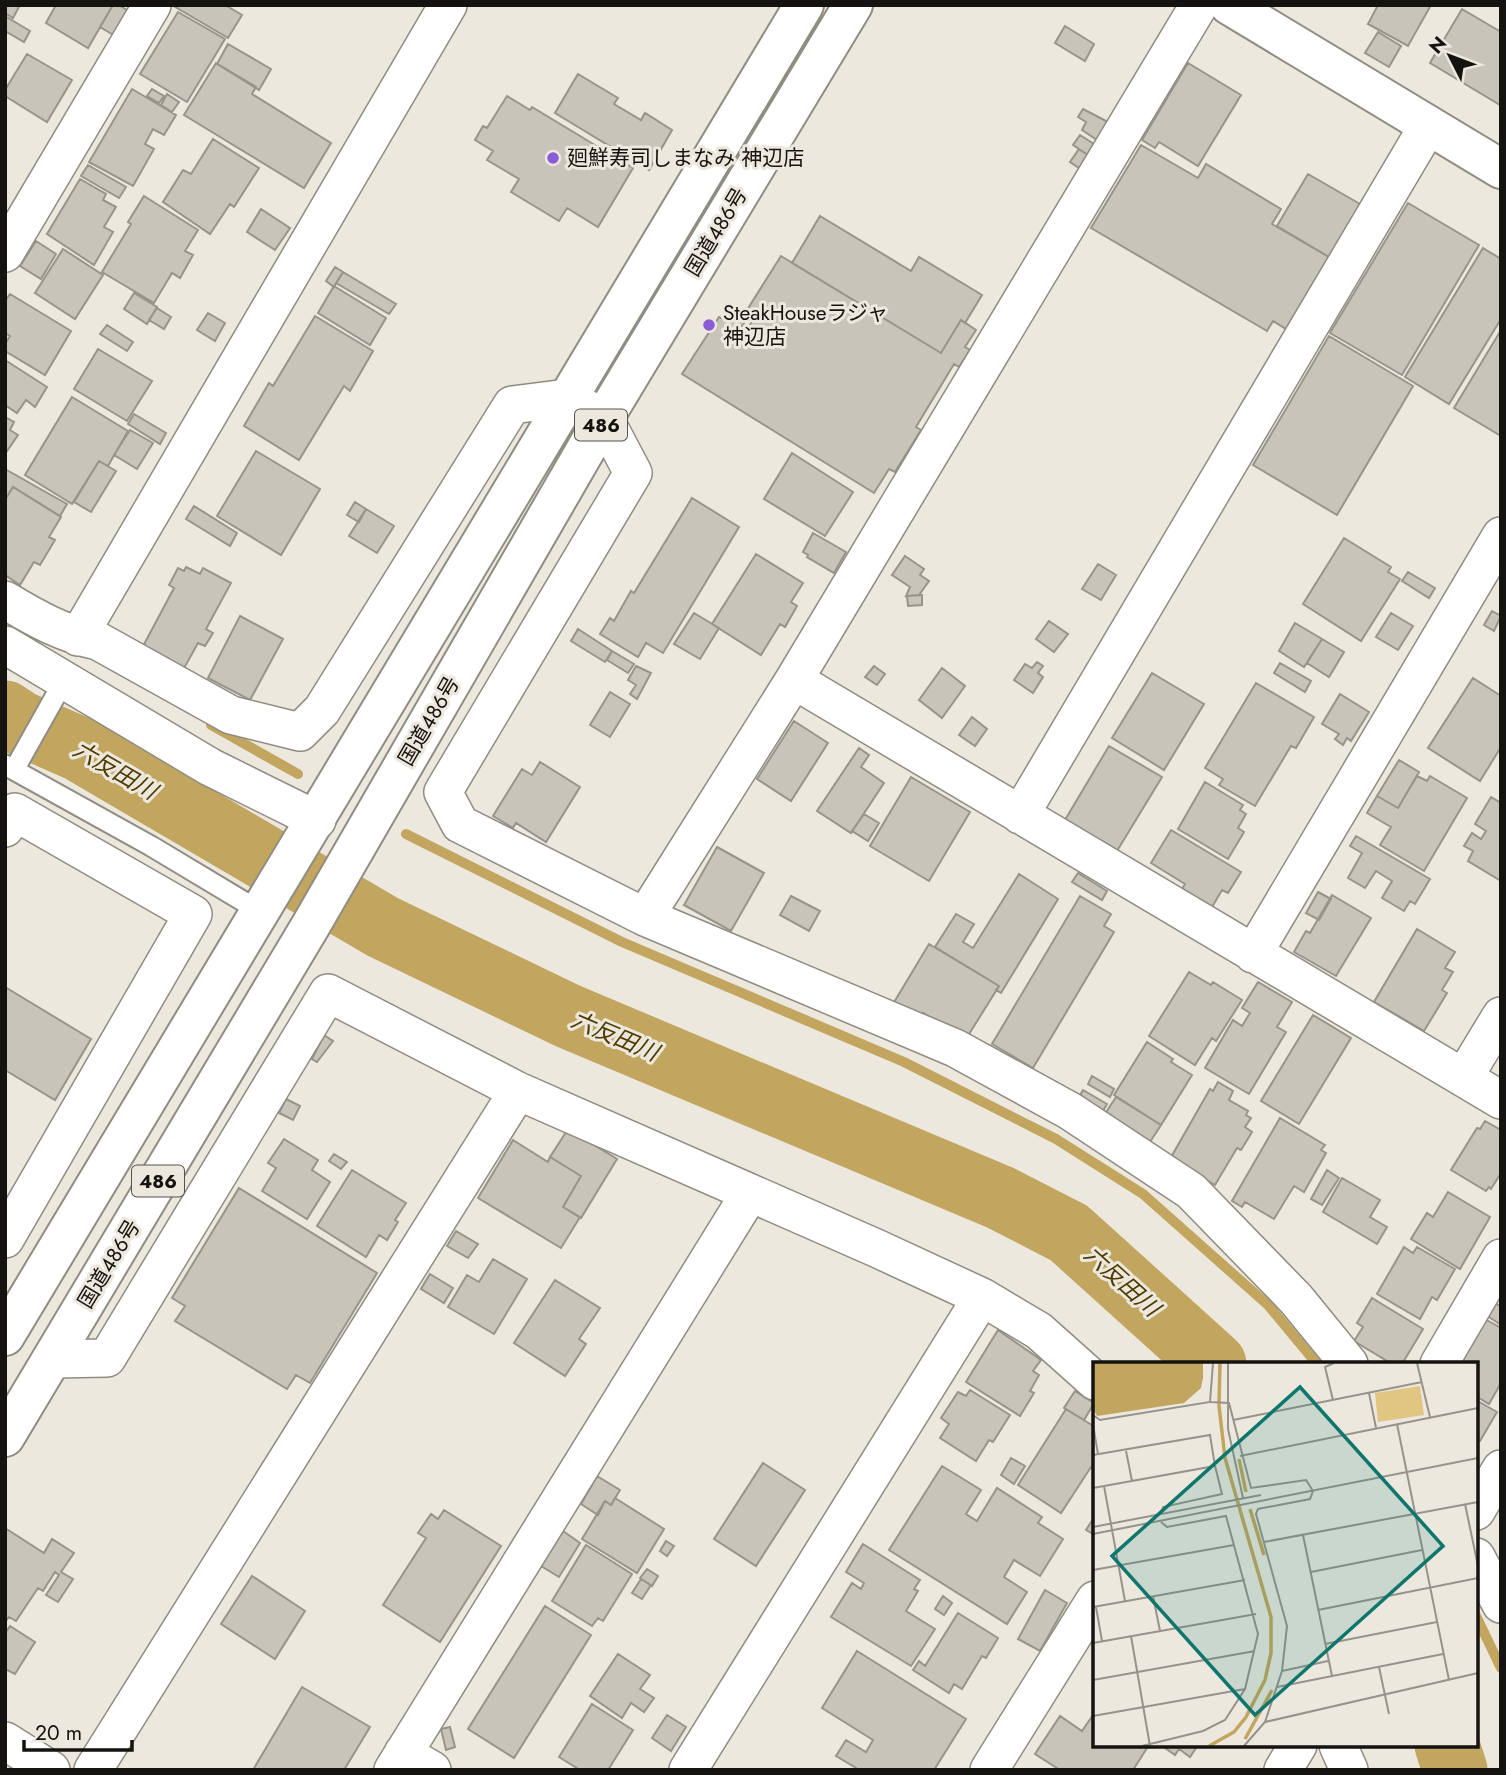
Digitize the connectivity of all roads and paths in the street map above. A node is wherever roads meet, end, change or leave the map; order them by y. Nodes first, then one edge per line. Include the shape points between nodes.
1 (152, 5) edge
2 (449, 5) edge
3 (804, 5) edge
4 (853, 5) edge
5 (1199, 5) edge
6 (1229, 5) edge
7 (1428, 126) junction
8 (1501, 169) edge
9 (5, 253) edge
10 (567, 398) junction
11 (604, 418) junction
12 (1501, 536) edge
13 (5, 600) edge
14 (78, 637) junction
15 (5, 645) edge
16 (794, 680) junction
17 (61, 685) junction
18 (12, 766) edge
19 (1020, 815) junction
20 (9, 816) edge
21 (314, 825) junction
22 (264, 907) junction
23 (645, 917) junction
24 (1253, 954) junction
25 (1501, 1016) edge
26 (1464, 1077) junction
27 (518, 1090) junction
28 (1501, 1100) edge
29 (750, 1193) junction
30 (5, 1238) edge
31 (1501, 1258) edge
32 (982, 1297) junction
33 (8, 1325) edge
34 (52, 1359) junction
35 (1347, 1362) edge
36 (1440, 1362) edge
37 (1093, 1379) edge
38 (5, 1437) edge
39 (1501, 1469) edge
40 (1478, 1508) edge
41 (1478, 1561) edge
42 (1093, 1603) edge
43 (1501, 1604) edge
44 (5, 1741) edge
45 (1297, 1747) edge
46 (1340, 1747) edge
47 (410, 1764) edge
48 (51, 1770) edge
49 (93, 1770) edge
50 (688, 1770) edge
51 (989, 1770) edge
52 (1283, 1770) edge
53 (1349, 1770) edge

1 - 9 street
2 - 14 street
3 - 10 main road, 国道486号 / 486
4 - 11 main road, 国道486号 / 486
5 - 16 street
6 - 7 main road
7 - 8 main road
7 - 19 street
10 - 11 street
10 - 14 street via 512,405 322,710 300,732 231,715 98,641
10 - 21 main road, 国道486号 / 486
11 - 23 street via 633,472 443,792 460,824
11 - 34 main road, 国道486号 / 486 via 311,925
12 - 24 street
13 - 14 street
15 - 17 street
16 - 19 street
16 - 23 street
17 - 18 lane
17 - 21 street
18 - 22 lane
19 - 24 street
20 - 30 street via 193,914
21 - 22 main road, 国道486号 / 486
22 - 33 main road, 国道486号 / 486
23 - 35 street via 955,1048 1070,1111 1191,1191 1296,1299
24 - 26 street
25 - 26 street
26 - 28 street
27 - 29 street
27 - 34 street via 328,993 107,1357
27 - 49 street
29 - 32 street
29 - 47 street
31 - 36 street
32 - 37 street via 1039,1331
32 - 50 street
34 - 38 main road, 国道486号 / 486
39 - 40 street
41 - 43 street
42 - 51 street
44 - 48 street
45 - 52 street
46 - 53 street

